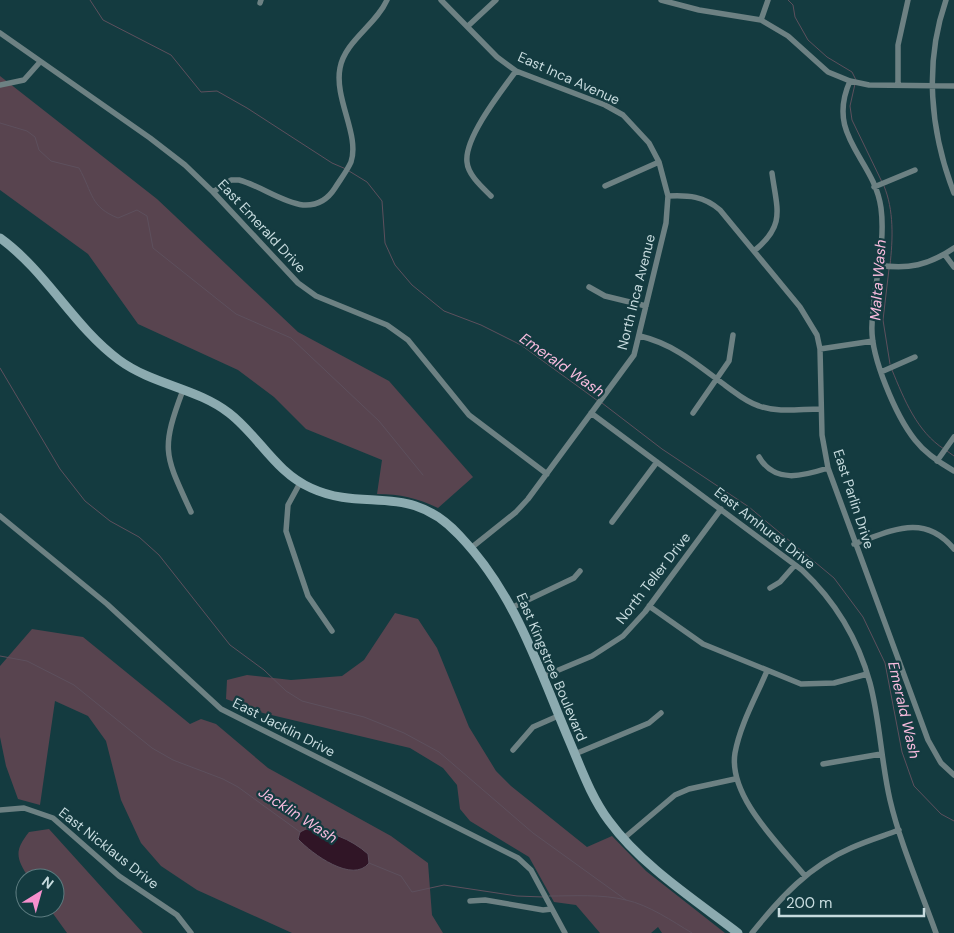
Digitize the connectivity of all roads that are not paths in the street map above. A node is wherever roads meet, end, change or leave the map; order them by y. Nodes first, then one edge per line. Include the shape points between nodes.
1 (387, 0) edge
2 (441, 0) edge
3 (496, 0) edge
4 (661, 0) edge
5 (768, 0) edge
6 (908, 0) edge
7 (946, 0) edge
8 (761, 20) junction
9 (468, 26) junction
10 (0, 33) edge
11 (40, 62) junction
12 (516, 71) junction
13 (850, 81) junction
14 (0, 85) edge
15 (898, 86) junction
16 (932, 86) junction
17 (954, 86) edge
18 (659, 162) junction
19 (915, 170) dead end
20 (772, 173) dead end
21 (605, 186) dead end
22 (874, 187) junction
23 (214, 192) junction
24 (954, 193) edge
25 (491, 196) dead end
26 (668, 196) junction
27 (0, 238) edge
28 (954, 248) edge
29 (754, 251) junction
30 (945, 255) junction
31 (878, 265) junction
32 (954, 267) edge
33 (589, 287) dead end
34 (646, 306) junction
35 (733, 335) dead end
36 (640, 336) junction
37 (873, 341) junction
38 (820, 349) junction
39 (915, 356) dead end
40 (881, 372) junction
41 (717, 379) junction
42 (183, 390) junction
43 (820, 409) junction
44 (692, 412) dead end
45 (592, 413) junction
46 (954, 437) edge
47 (759, 457) dead end
48 (937, 461) junction
49 (657, 462) junction
50 (828, 468) junction
51 (954, 471) edge
52 (547, 474) junction
53 (300, 483) junction
54 (721, 509) junction
55 (191, 512) dead end
56 (0, 516) edge
57 (612, 522) dead end
58 (854, 544) junction
59 (471, 548) junction
60 (954, 549) edge
61 (795, 565) junction
62 (580, 571) dead end
63 (770, 588) dead end
64 (649, 606) junction
65 (512, 607) junction
66 (332, 631) dead end
67 (767, 670) junction
68 (866, 674) junction
69 (542, 677) junction
70 (661, 713) dead end
71 (558, 716) junction
72 (512, 750) dead end
73 (575, 754) junction
74 (881, 754) junction
75 (822, 764) dead end
76 (954, 775) edge
77 (735, 779) junction
78 (0, 810) edge
79 (899, 830) junction
80 (623, 839) junction
81 (804, 876) junction
82 (470, 901) dead end
83 (552, 909) junction
84 (191, 933) edge
85 (565, 933) edge
86 (738, 933) edge
87 (752, 933) edge
88 (936, 933) edge

1 - 23 street via 348,50 340,66 340,94 350,132 352,156 331,195 315,204 301,204 240,180 231,180
2 - 9 street, East Inca Avenue
3 - 9 street
4 - 8 street
5 - 8 street
6 - 15 street via 898,45
7 - 16 street via 935,42
8 - 13 street via 788,36 828,72
9 - 12 street, East Inca Avenue via 497,57
10 - 11 street, East Emerald Drive
11 - 14 street via 24,80
11 - 23 street, East Emerald Drive via 185,164
12 - 18 street, East Inca Avenue via 623,115 649,143
12 - 25 street via 493,103 467,154 470,170
13 - 15 street
13 - 22 street via 842,106 843,124
15 - 16 street
16 - 17 street
16 - 24 street via 939,149
18 - 21 street
18 - 26 street, North Inca Avenue
19 - 22 street
20 - 29 street via 776,224 770,237
22 - 31 street via 881,215
23 - 52 street, East Emerald Drive via 298,283 316,296 387,326 408,340 469,415
26 - 29 street, East Parlin Drive via 685,195 713,204
26 - 34 street, North Inca Avenue via 666,223
27 - 42 street, East Kingstree Boulevard via 31,264 112,355 140,373
28 - 30 street
29 - 38 street, East Parlin Drive via 812,324
30 - 31 street via 912,267
30 - 32 street
31 - 37 street
33 - 34 street via 597,293
34 - 36 street, North Inca Avenue
35 - 41 street via 729,361
36 - 41 street via 668,345
36 - 45 street, North Inca Avenue via 634,355
37 - 38 street
37 - 40 street
38 - 43 street, East Parlin Drive
39 - 40 street
40 - 48 street via 909,431
41 - 43 street via 749,402 764,408
41 - 44 street
42 - 53 street, East Kingstree Boulevard via 211,401 231,415 279,467
42 - 55 street via 168,434 167,449 171,470
43 - 50 street, East Parlin Drive
45 - 49 street, East Amhurst Drive
45 - 52 street, North Inca Avenue
46 - 48 street
47 - 50 street via 772,472 784,476
48 - 51 street
49 - 54 street, East Amhurst Drive
49 - 57 street
50 - 58 street, East Parlin Drive
52 - 59 street, North Inca Avenue via 516,512
53 - 59 street, East Kingstree Boulevard via 332,496 389,499 420,507 448,523
53 - 66 street via 288,505 286,531 308,596
54 - 61 street, East Amhurst Drive
54 - 64 street, North Teller Drive
56 - 83 street, East Jacklin Drive via 107,604 212,703 510,853 531,870
58 - 60 street via 899,528 919,527 937,534
58 - 76 street, East Parlin Drive via 928,740 941,763
59 - 65 street, East Kingstree Boulevard via 498,582
61 - 63 street
61 - 68 street, East Amhurst Drive via 819,588 842,618 856,644
62 - 65 street via 574,578
64 - 67 street via 703,644
64 - 69 street, North Teller Drive via 612,645
65 - 69 street, East Kingstree Boulevard
67 - 68 street via 801,684 812,685
67 - 77 street via 737,746
68 - 74 street, East Amhurst Drive
69 - 71 street, East Kingstree Boulevard
70 - 73 street via 649,723
71 - 72 street via 533,727
71 - 73 street, East Kingstree Boulevard
73 - 80 street, East Kingstree Boulevard via 595,800
74 - 75 street
74 - 79 street, East Amhurst Drive
77 - 80 street via 675,795
77 - 81 street via 744,800
78 - 84 street, East Nicklaus Drive via 24,808 53,818 123,879 177,915
79 - 81 street via 850,848
79 - 88 street, East Amhurst Drive
80 - 86 street, East Kingstree Boulevard via 652,866
81 - 87 street
82 - 83 street
83 - 85 street, East Jacklin Drive

